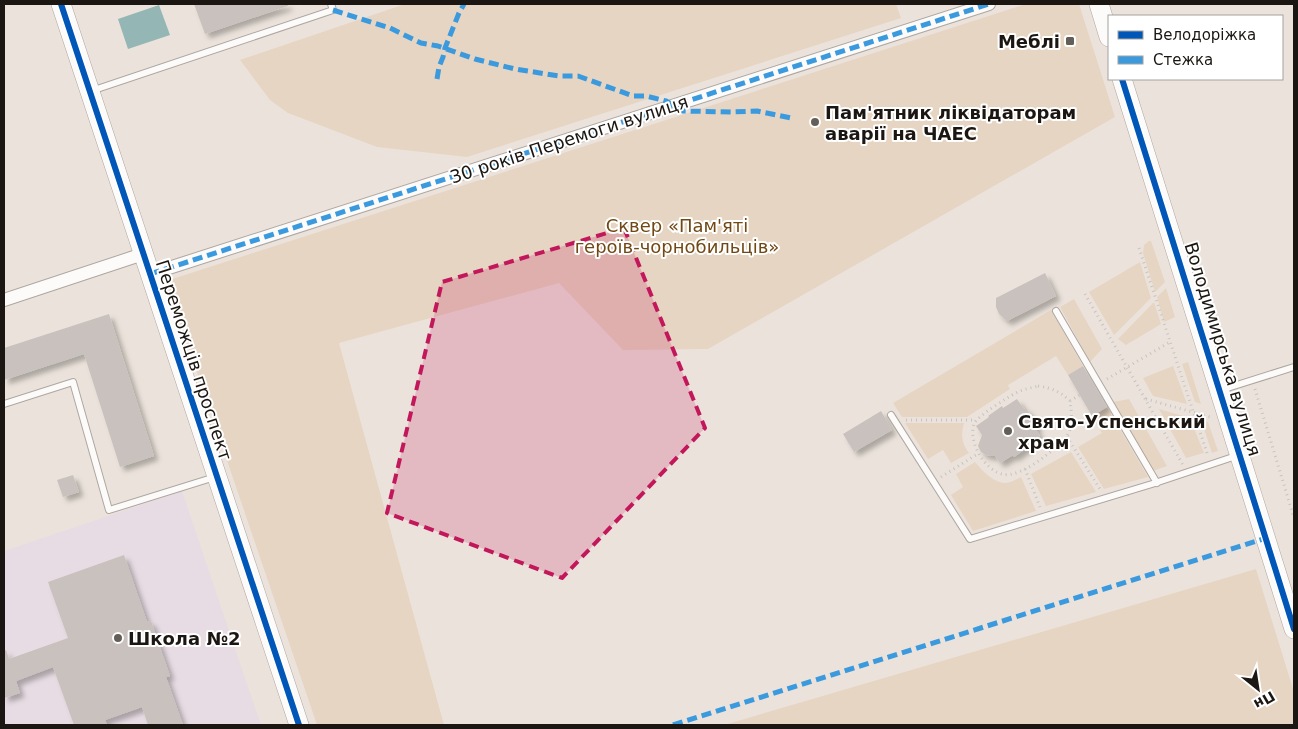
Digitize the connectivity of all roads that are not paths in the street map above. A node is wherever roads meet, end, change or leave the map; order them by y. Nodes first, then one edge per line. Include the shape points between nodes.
1 (61, 4) edge
2 (331, 4) edge
3 (989, 4) edge
4 (1099, 4) edge
5 (1108, 34) edge
6 (1122, 80) edge
7 (90, 91) junction
8 (143, 254) junction
9 (150, 274) junction
10 (4, 300) edge
11 (1056, 311) dead end
12 (1294, 367) edge
13 (1220, 391) junction
14 (4, 404) edge
15 (893, 418) road end
16 (1240, 454) junction
17 (217, 476) junction
18 (1157, 483) junction
19 (1294, 629) edge
20 (299, 725) edge

1 - 7 street, Переможців проспект
2 - 7 lane via 333,10
3 - 9 street, 30 років Перемоги вулиця
4 - 5 street
6 - 13 street, Володимирська вулиця
7 - 8 street, Переможців проспект
8 - 9 street, Переможців проспект
8 - 10 street
9 - 17 street, Переможців проспект
11 - 18 lane
12 - 13 lane
13 - 16 street, Володимирська вулиця
14 - 17 lane via 73,382 110,510
15 - 18 lane via 970,540
16 - 18 lane
16 - 19 street, Володимирська вулиця
17 - 20 street, Переможців проспект

